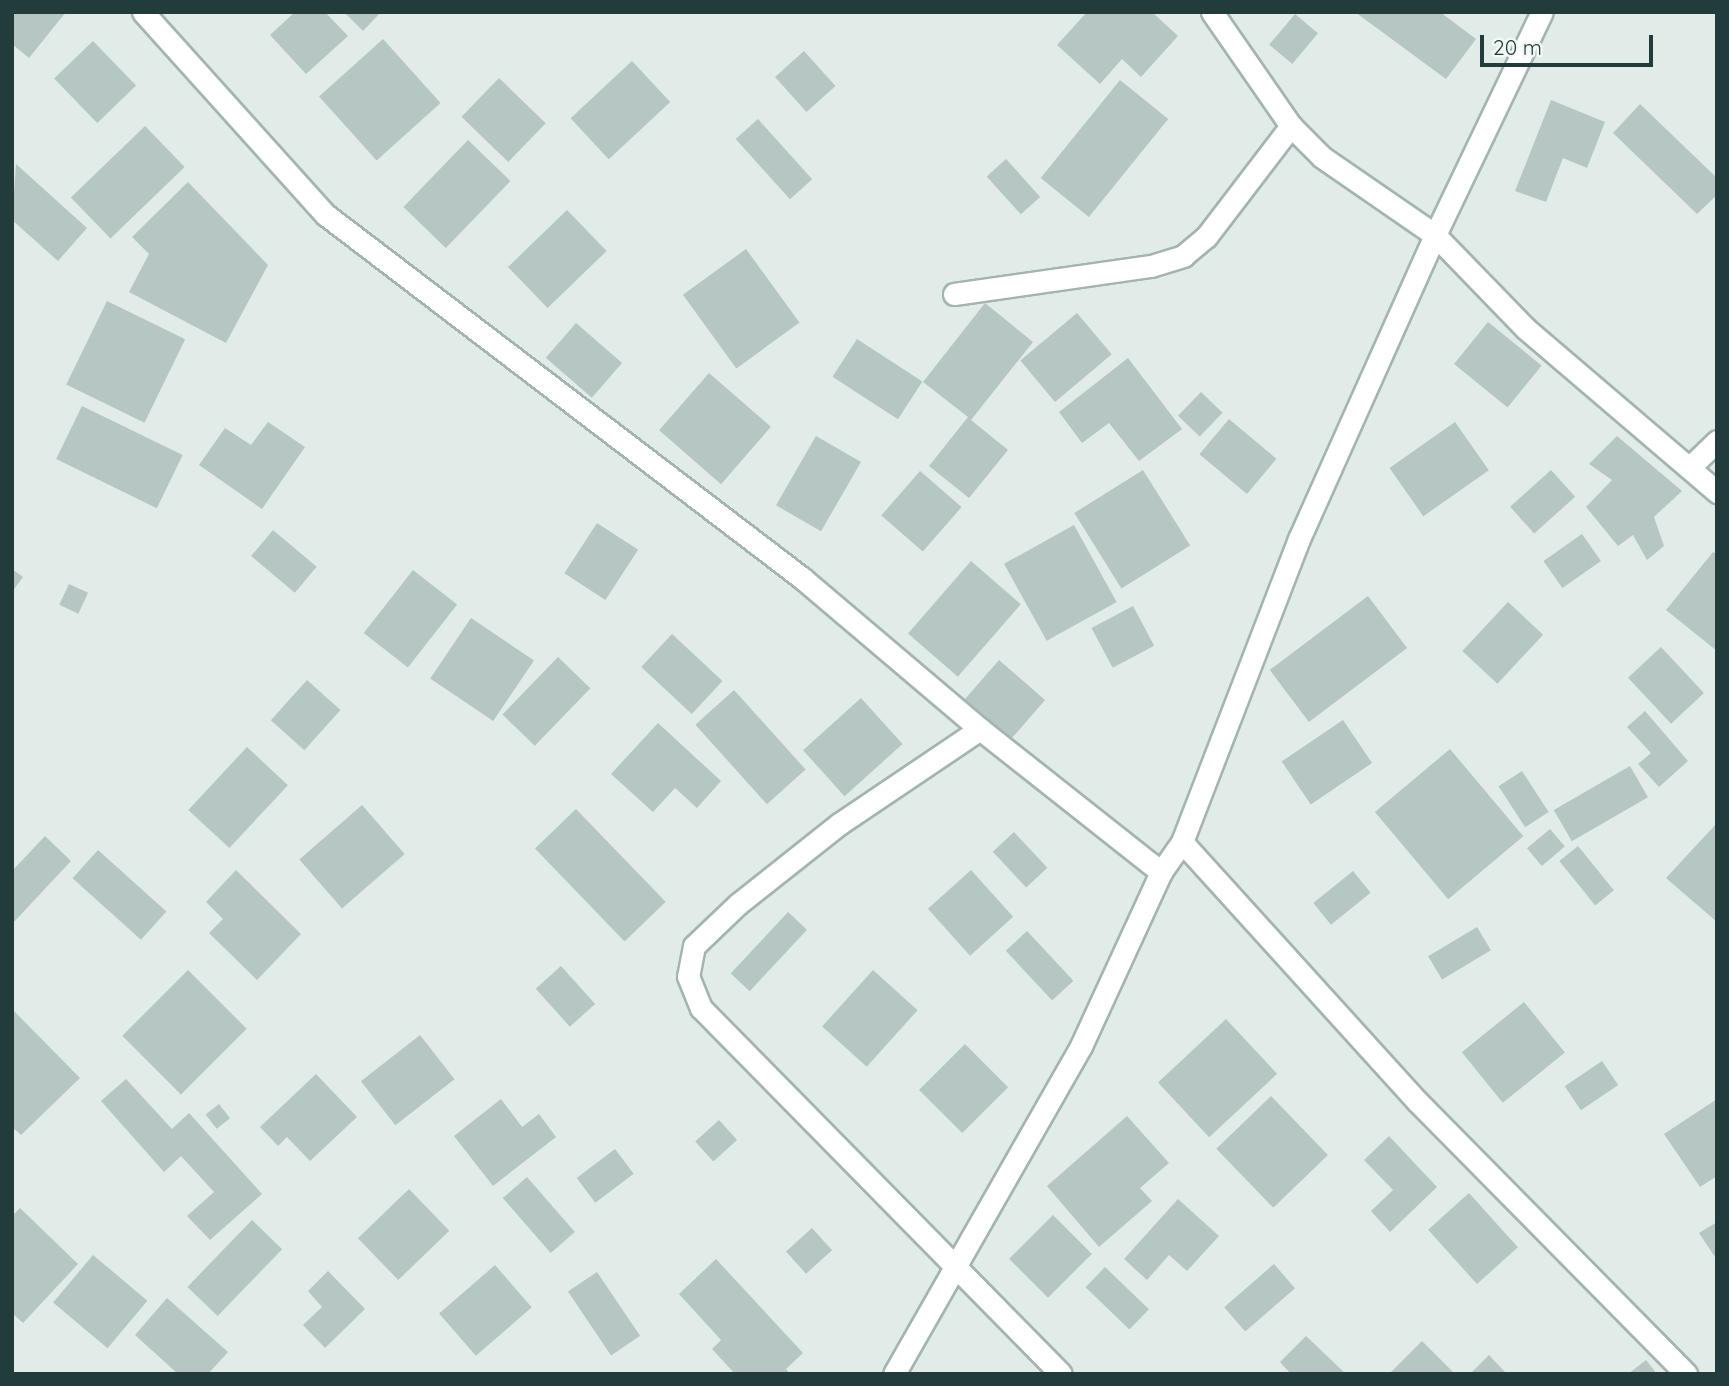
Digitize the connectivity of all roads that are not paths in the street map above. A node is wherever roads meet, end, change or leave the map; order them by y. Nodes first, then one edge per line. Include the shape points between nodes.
1 (143, 12) edge
2 (1212, 12) edge
3 (1542, 12) edge
4 (1291, 126) junction
5 (1435, 235) junction
6 (954, 294) dead end
7 (1717, 441) edge
8 (1691, 466) junction
9 (1717, 492) edge
10 (980, 729) junction
11 (1182, 842) junction
12 (1161, 872) junction
13 (957, 1268) junction
14 (894, 1374) edge
15 (1061, 1374) edge
16 (1686, 1374) edge

1 - 10 street via 326,215 802,578
2 - 4 street
3 - 5 street
4 - 5 street via 1322,157
4 - 6 street via 1206,237 1183,256 1152,265
5 - 8 street via 1525,328
5 - 11 street via 1299,539
7 - 8 street
8 - 9 street
10 - 12 street
10 - 13 street via 839,824 738,904 694,946 688,976 701,1008
11 - 12 street
11 - 16 street via 1418,1102
12 - 13 street via 1081,1046
13 - 14 street
13 - 15 street

